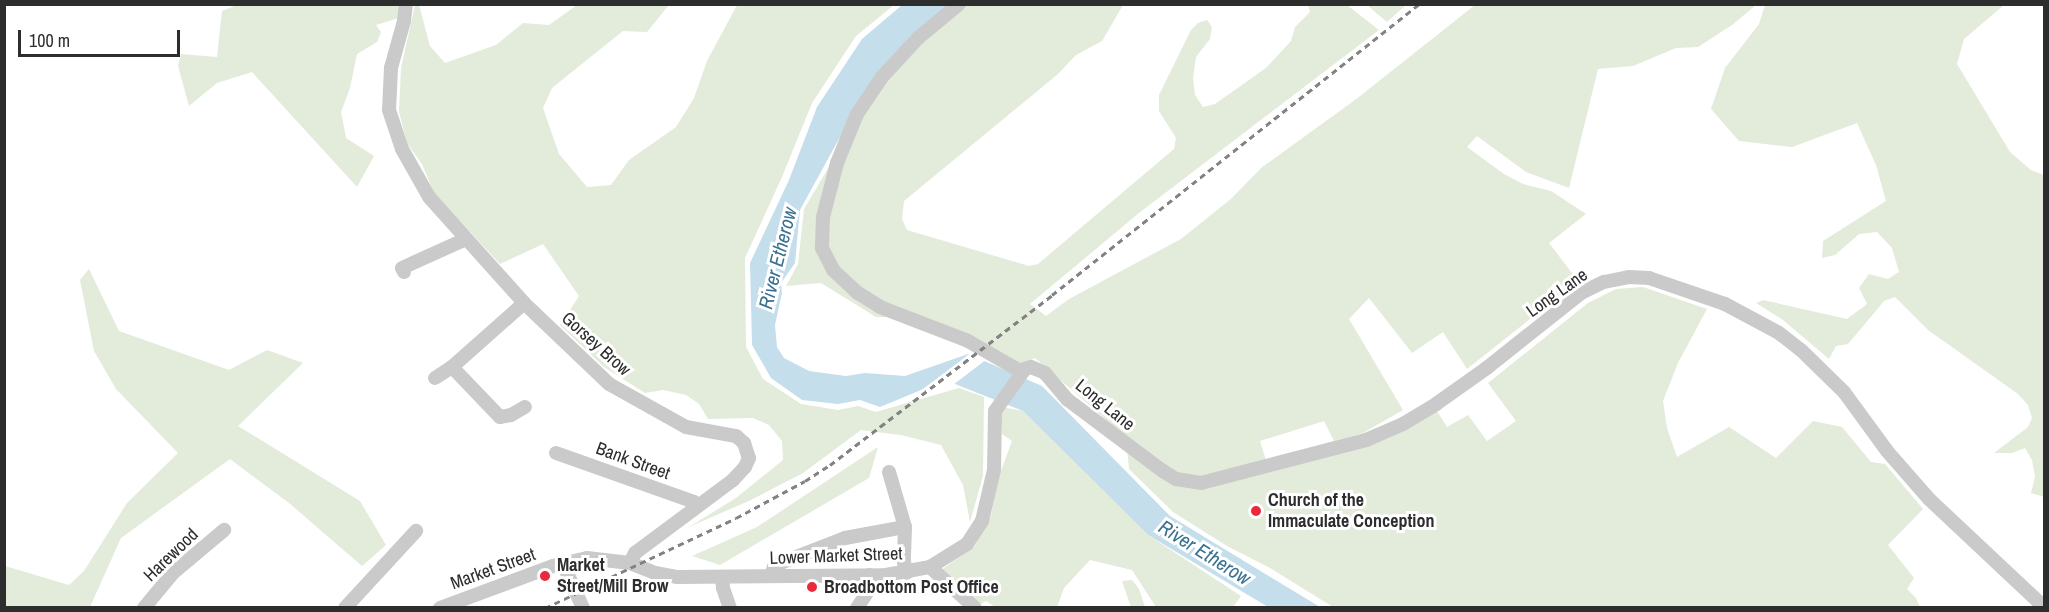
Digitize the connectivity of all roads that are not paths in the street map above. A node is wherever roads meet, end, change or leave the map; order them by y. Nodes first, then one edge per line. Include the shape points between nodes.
1 (406, 4) edge
2 (959, 4) edge
3 (466, 239) junction
4 (404, 272) dead end
5 (524, 303) junction
6 (452, 368) junction
7 (1021, 373) junction
8 (435, 378) dead end
9 (525, 407) dead end
10 (556, 453) dead end
11 (889, 472) dead end
12 (698, 506) junction
13 (905, 527) junction
14 (224, 530) dead end
15 (416, 531) dead end
16 (630, 563) junction
17 (563, 564) junction
18 (930, 567) junction
19 (907, 573) junction
20 (870, 575) junction
21 (771, 576) junction
22 (723, 577) junction
23 (2044, 607) edge
24 (144, 608) edge
25 (345, 608) edge
26 (440, 608) edge
27 (583, 608) edge
28 (730, 608) edge
29 (857, 608) edge
30 (975, 608) edge

1 - 3 street, Gorsey Brow via 391,68 389,110 402,149 429,197
2 - 7 street via 918,38 882,77 857,114 837,163 823,217 822,248 833,270 880,307 968,341
3 - 4 street via 402,268
3 - 5 street, Gorsey Brow
5 - 6 street
5 - 12 street, Gorsey Brow via 609,384 686,427 741,439 749,458 745,467
6 - 8 street
6 - 9 street via 500,417
7 - 18 street, Lower Market Street via 996,408 994,471 982,521 967,544
7 - 23 street, Long Lane via 1038,368 1068,400 1146,460 1176,479 1201,483 1366,440 1403,424 1436,404 1592,287 1616,278 1649,278 1725,304 1779,333 1801,350 1844,392 1929,500
10 - 12 street, Bank Street
11 - 13 street
12 - 16 street, Gorsey Brow via 635,554
13 - 19 street
13 - 21 street via 844,538 778,564
14 - 24 street, Harewood via 173,573
15 - 25 street
16 - 17 street, Market Street via 603,558
16 - 22 street, Lower Market Street via 666,576
17 - 26 street, Market Street
17 - 27 street
18 - 19 street, Lower Market Street
18 - 30 street
19 - 20 street, Lower Market Street
20 - 21 street, Lower Market Street
20 - 29 street via 868,591
21 - 22 street, Lower Market Street
22 - 28 street

